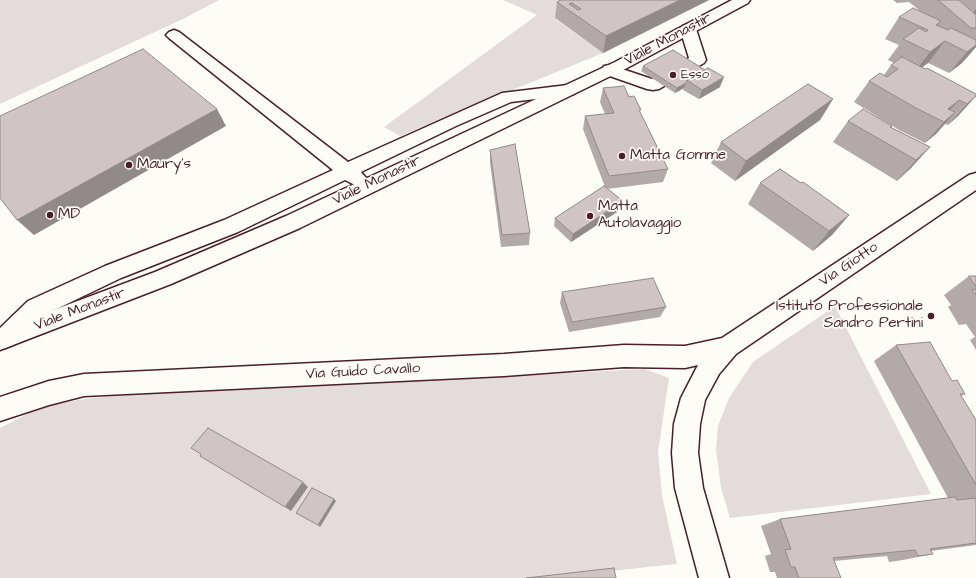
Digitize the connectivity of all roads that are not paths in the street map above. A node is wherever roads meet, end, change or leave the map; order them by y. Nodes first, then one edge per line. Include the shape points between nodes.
1 (743, 0) edge
2 (688, 29) junction
3 (174, 35) dead end
4 (610, 70) junction
5 (568, 90) junction
6 (348, 170) junction
7 (976, 180) edge
8 (365, 187) junction
9 (3, 339) edge
10 (728, 347) junction
11 (0, 409) edge
12 (714, 578) edge

1 - 2 street, Viale Monastir
2 - 4 street, Viale Monastir
2 - 4 street via 698,60 653,85
3 - 6 street
4 - 5 street, Viale Monastir
5 - 6 street via 508,97
5 - 8 street, Viale Monastir
6 - 8 street
6 - 9 street via 231,226 113,272 36,308
7 - 10 street, Via Giotto
8 - 9 street, Viale Monastir via 230,250
10 - 11 street, Via Guido Cavallo via 685,357 624,356 496,365 97,384 49,392
10 - 12 street, Via Giotto via 710,366 693,398 687,424 685,453 689,488

